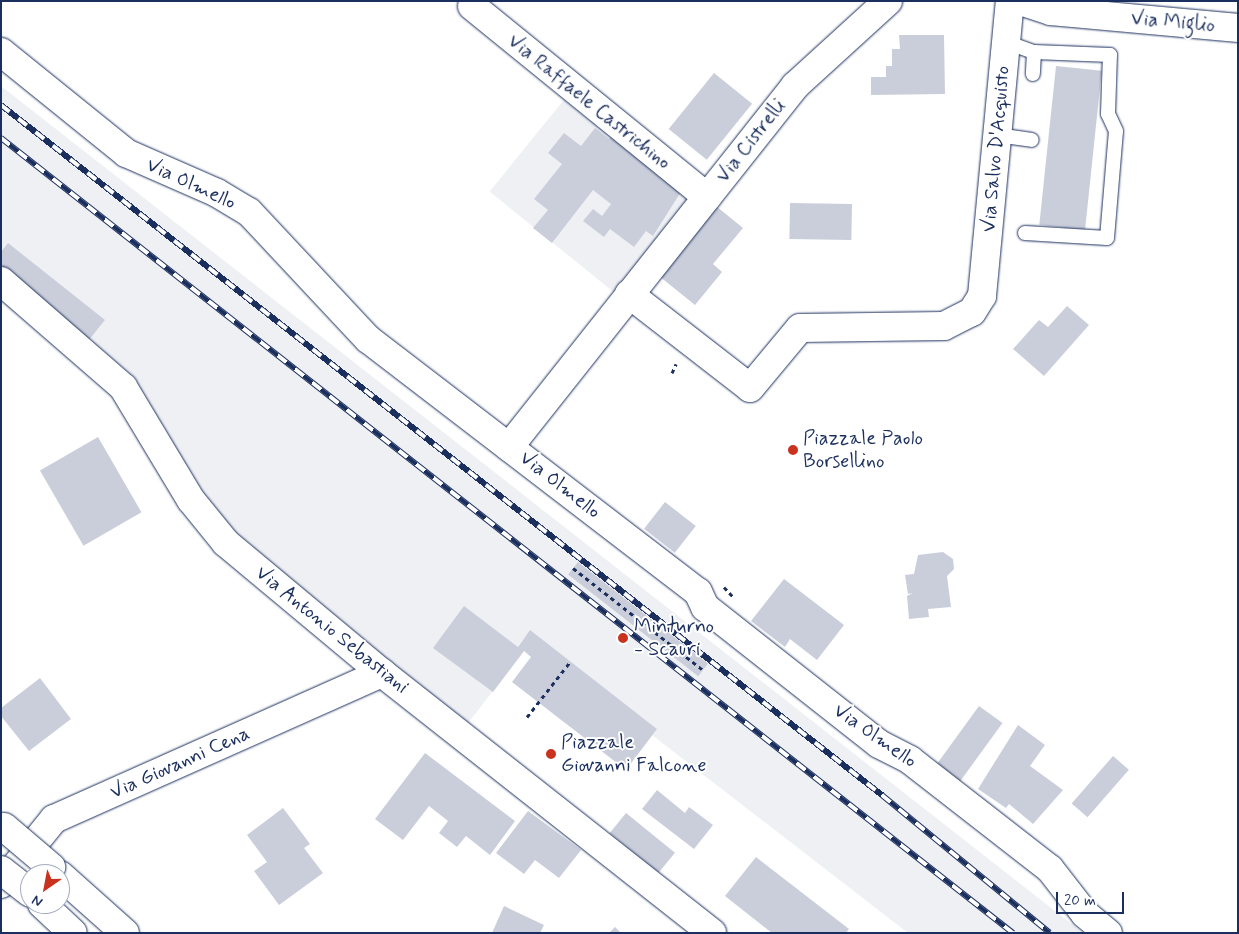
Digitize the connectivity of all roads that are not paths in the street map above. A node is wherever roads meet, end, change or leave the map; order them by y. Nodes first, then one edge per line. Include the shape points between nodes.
1 (888, 1) edge
2 (1010, 1) edge
3 (1020, 1) edge
4 (472, 6) dead end
5 (1238, 28) edge
6 (1006, 42) junction
7 (1, 52) edge
8 (1034, 52) junction
9 (1033, 74) dead end
10 (997, 135) junction
11 (1032, 140) dead end
12 (707, 197) junction
13 (1025, 233) dead end
14 (1, 281) edge
15 (629, 294) junction
16 (509, 447) junction
17 (382, 673) junction
18 (3, 826) edge
19 (48, 864) edge
20 (1, 870) edge
21 (1, 884) edge
22 (70, 884) edge
23 (20, 886) edge
24 (53, 914) edge
25 (701, 929) edge
26 (73, 933) edge
27 (125, 933) edge
28 (1108, 933) edge

1 - 12 main road, Via Cistrelli via 795,86
2 - 6 main road, Via Salvo D'Acquisto
3 - 5 main road, Via Miglio via 1050,11
4 - 12 main road, Via Raffaele Castrichino
6 - 8 lane
6 - 10 main road, Via Salvo D'Acquisto
7 - 16 main road, Via Olmello via 126,153 218,193 249,212 368,339
8 - 9 lane
8 - 13 lane via 1110,55 1108,114 1116,131 1107,238
10 - 11 lane
10 - 15 main road, Via Salvo D'Acquisto via 982,296 972,312 944,326 800,328 750,388
12 - 15 main road, Via Cistrelli
14 - 17 main road, Via Antonio Sebastiani via 123,387 148,422 191,500 226,543
15 - 16 main road
16 - 28 main road, Via Olmello via 698,592 705,608 856,726 910,760 1050,869 1085,914
17 - 21 main road, Via Giovanni Cena via 54,819
17 - 25 main road, Via Antonio Sebastiani
18 - 19 main road, bridge
20 - 23 main road, bridge
22 - 27 main road
24 - 26 main road

